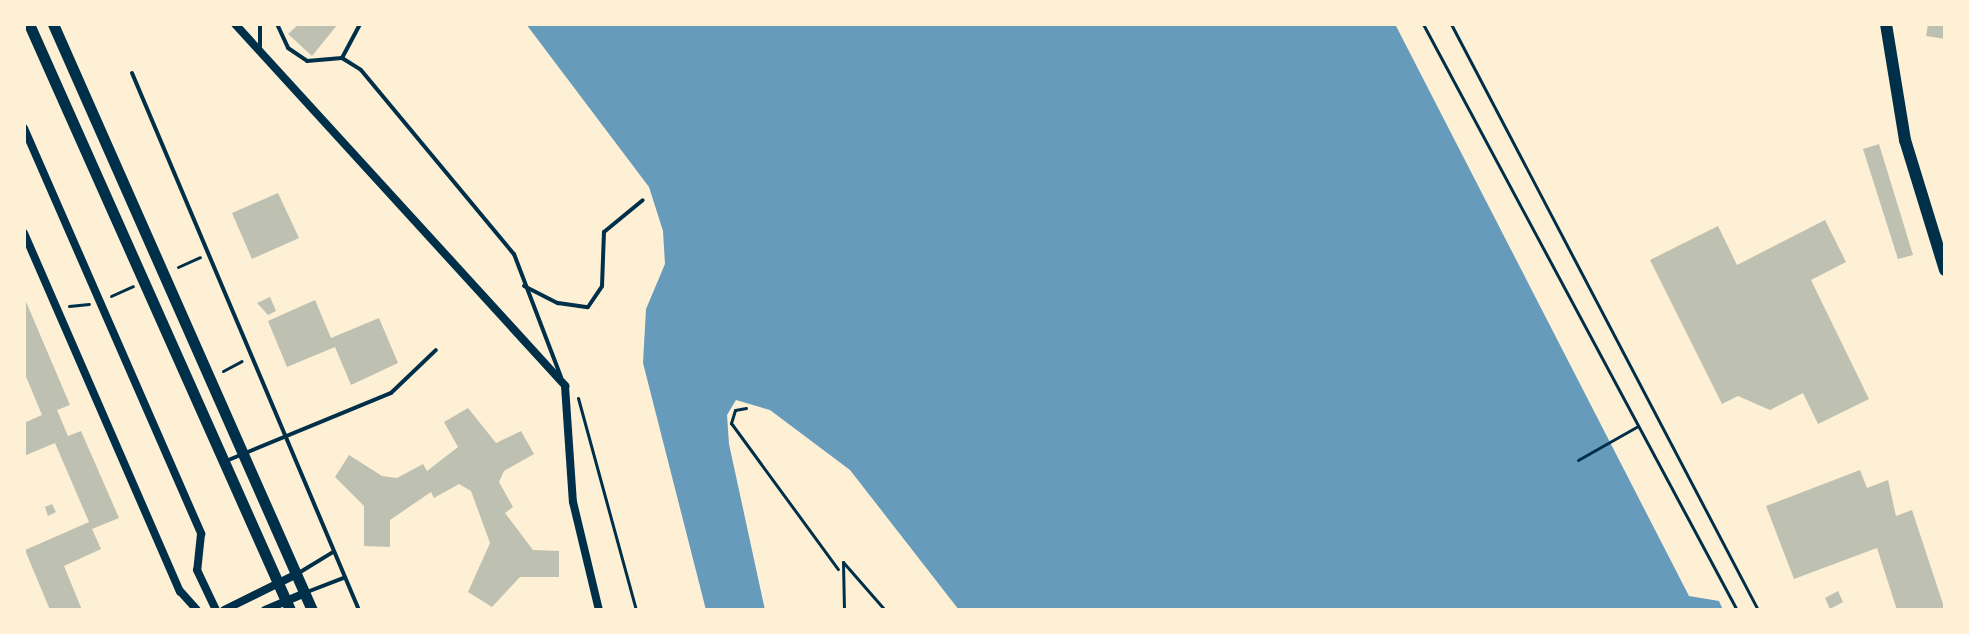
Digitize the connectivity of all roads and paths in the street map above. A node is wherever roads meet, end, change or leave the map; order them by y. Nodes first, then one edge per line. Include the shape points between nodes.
1 (29, 24) edge
2 (53, 24) edge
3 (235, 24) edge
4 (260, 24) edge
5 (277, 24) edge
6 (360, 24) edge
7 (1423, 24) edge
8 (1451, 24) edge
9 (1886, 24) edge
10 (260, 47) junction
11 (342, 58) junction
12 (132, 73) dead end
13 (24, 128) edge
14 (643, 200) dead end
15 (24, 233) edge
16 (208, 253) junction
17 (178, 267) dead end
18 (1945, 270) edge
19 (524, 286) junction
20 (436, 350) dead end
21 (253, 356) junction
22 (223, 371) dead end
23 (565, 386) junction
24 (746, 408) dead end
25 (1638, 426) junction
26 (286, 436) junction
27 (244, 453) junction
28 (1578, 460) dead end
29 (226, 461) junction
30 (333, 552) junction
31 (838, 569) junction
32 (297, 574) junction
33 (344, 578) junction
34 (278, 583) junction
35 (305, 593) junction
36 (288, 605) edge
37 (197, 610) edge
38 (216, 610) edge
39 (224, 610) edge
40 (265, 610) edge
41 (312, 610) edge
42 (359, 610) edge
43 (599, 610) edge
44 (636, 610) edge
45 (844, 610) edge
46 (885, 610) edge
47 (1737, 610) edge
48 (1758, 610) edge

1 - 29 street
2 - 27 street
3 - 10 street
4 - 10 lane
5 - 11 lane via 288,48 307,61
6 - 11 lane
7 - 25 path
8 - 48 path
9 - 18 main road via 1905,140
10 - 23 street
11 - 19 lane via 361,70 514,254
12 - 16 lane
13 - 38 street via 201,534 197,570
14 - 19 lane via 604,232 602,286 588,307 558,303
15 - 37 street via 180,591
16 - 17 path
16 - 21 lane
19 - 23 lane
20 - 26 lane via 391,393
21 - 22 path
21 - 26 lane
23 - 43 street via 573,502
23 - 44 path via 581,401
24 - 31 path via 735,410 731,423
25 - 28 path
25 - 47 path
26 - 27 lane
26 - 30 lane
27 - 29 lane
27 - 32 street
29 - 34 street
30 - 32 lane
30 - 33 lane
31 - 45 path
31 - 46 path via 853,566
32 - 34 street
32 - 35 street
33 - 35 lane
33 - 42 lane
34 - 36 street
34 - 39 street
35 - 36 street
35 - 41 street
36 - 40 street

